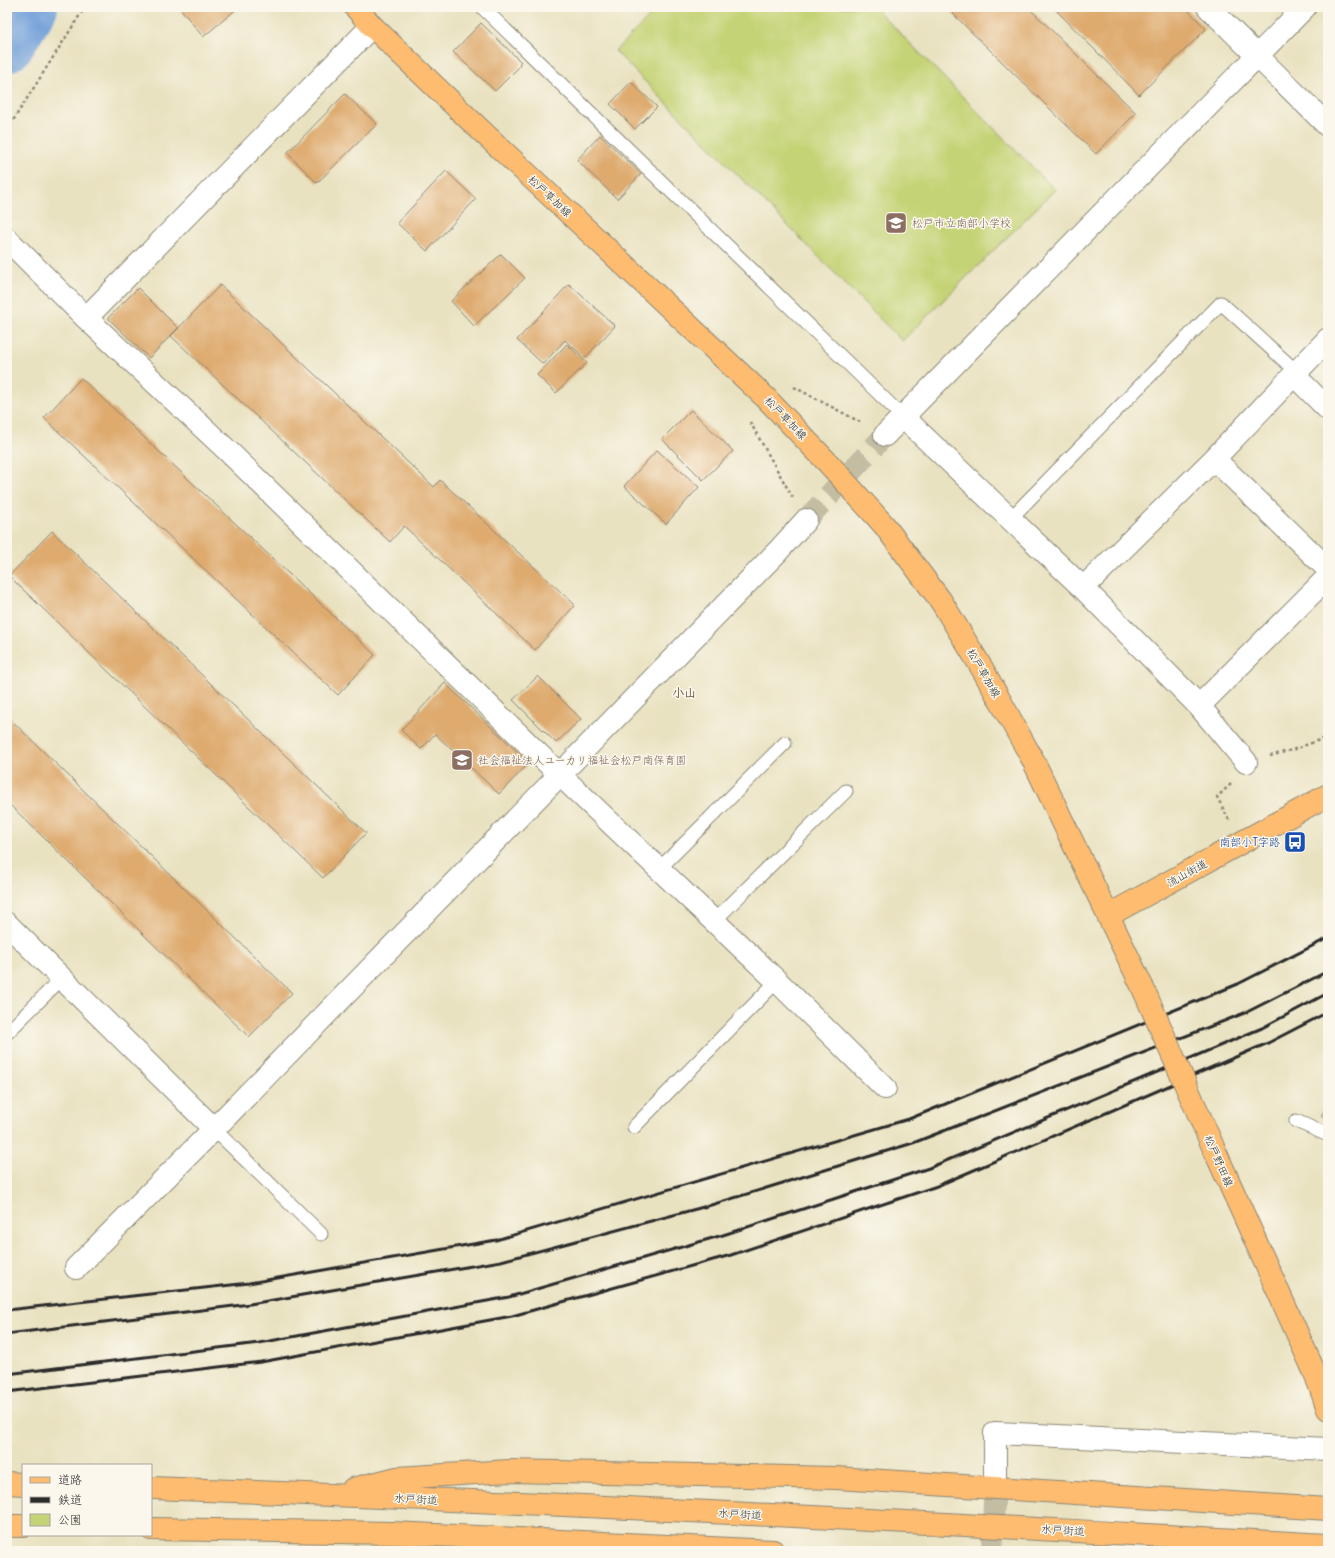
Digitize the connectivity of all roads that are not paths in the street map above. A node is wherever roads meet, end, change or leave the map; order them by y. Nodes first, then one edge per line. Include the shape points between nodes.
1 (355, 7) edge
2 (482, 7) edge
3 (1208, 7) edge
4 (1305, 7) edge
5 (372, 26) junction
6 (1257, 55) junction
7 (1328, 126) edge
8 (7, 239) edge
9 (86, 318) junction
10 (1328, 339) edge
11 (1295, 373) junction
12 (1328, 409) edge
13 (904, 417) junction
14 (885, 435) tunnel mouth
15 (1214, 459) junction
16 (1010, 519) junction
17 (806, 520) tunnel mouth
18 (1328, 569) edge
19 (1328, 577) edge
20 (1083, 588) junction
21 (1199, 706) junction
22 (785, 744) dead end
23 (1246, 762) road end
24 (559, 774) junction
25 (846, 791) dead end
26 (1328, 795) edge
27 (659, 869) junction
28 (1109, 914) junction
29 (714, 921) junction
30 (7, 924) edge
31 (62, 978) junction
32 (777, 981) junction
33 (7, 1033) edge
34 (885, 1088) dead end
35 (1296, 1121) dead end
36 (634, 1127) dead end
37 (214, 1129) junction
38 (1328, 1135) edge
39 (321, 1234) dead end
40 (76, 1268) dead end
41 (1328, 1409) edge
42 (1328, 1449) edge
43 (994, 1476) tunnel mouth
44 (7, 1483) edge
45 (22, 1484) edge
46 (152, 1488) edge
47 (330, 1495) junction
48 (1328, 1509) edge
49 (7, 1526) edge
50 (22, 1526) edge
51 (152, 1529) edge
52 (393, 1533) junction
53 (1328, 1545) edge
54 (456, 1551) edge
55 (774, 1551) edge

1 - 5 main road, 松戸草加線
2 - 13 lane
3 - 6 street
4 - 6 street
5 - 9 street
5 - 28 main road, 松戸草加線 via 766,398 884,525 941,601 984,670 1033,760
6 - 7 street
6 - 13 street
8 - 9 street
9 - 24 street via 228,451
10 - 11 street
11 - 12 street
11 - 15 street
11 - 16 lane via 1221,302
13 - 14 street
13 - 16 street
15 - 18 street
15 - 20 street
16 - 20 street
17 - 24 street
19 - 21 street
20 - 21 street
21 - 23 street
22 - 27 lane
24 - 27 street
24 - 37 street
25 - 29 lane
26 - 28 main road, 流山街道
27 - 29 street
28 - 41 main road, 松戸野田線, bridge via 1315,1373
29 - 32 street
30 - 31 street
31 - 33 lane
31 - 37 street
32 - 34 street
32 - 36 lane
35 - 38 lane
37 - 39 lane
37 - 40 street
42 - 43 street via 995,1433
44 - 45 main road
46 - 47 main road, 水戸街道
47 - 48 main road via 397,1478 517,1471 836,1478
47 - 53 main road, 水戸街道
49 - 50 main road
51 - 52 main road
52 - 54 main road
52 - 55 main road

